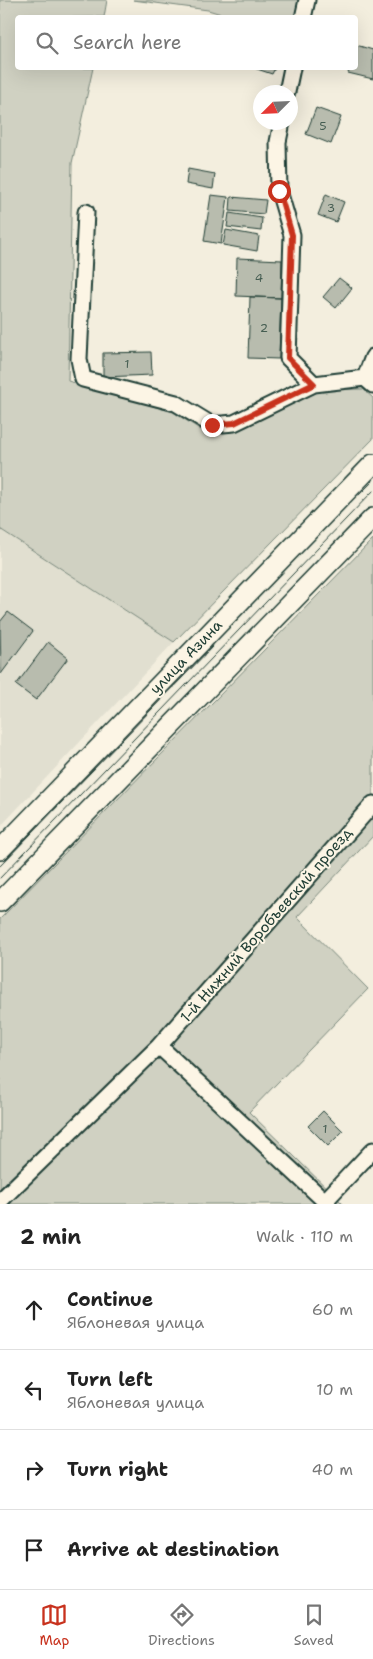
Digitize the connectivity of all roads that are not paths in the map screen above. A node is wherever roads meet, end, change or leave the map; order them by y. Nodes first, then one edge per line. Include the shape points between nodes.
1 (307, 0) edge
2 (303, 15) edge
3 (292, 70) edge
4 (288, 85) edge
5 (280, 130) edge
6 (86, 212) dead end
7 (373, 357) edge
8 (369, 381) edge
9 (314, 384) junction
10 (373, 464) edge
11 (373, 518) edge
12 (373, 804) edge
13 (0, 850) edge
14 (0, 902) edge
15 (159, 1046) junction
16 (373, 1150) edge
17 (0, 1201) edge
18 (327, 1203) edge

1 - 2 street
3 - 4 street
5 - 9 street via 279,191 292,235 288,358
6 - 9 street via 79,358 83,378 176,403 212,425 234,423
7 - 8 street
8 - 9 street
10 - 13 street, улица Азина
11 - 14 street
12 - 15 street, 1-й Нижний Воробъевский проезд
15 - 17 street, 1-й Нижний Воробъевский проезд
15 - 18 street
16 - 18 street

